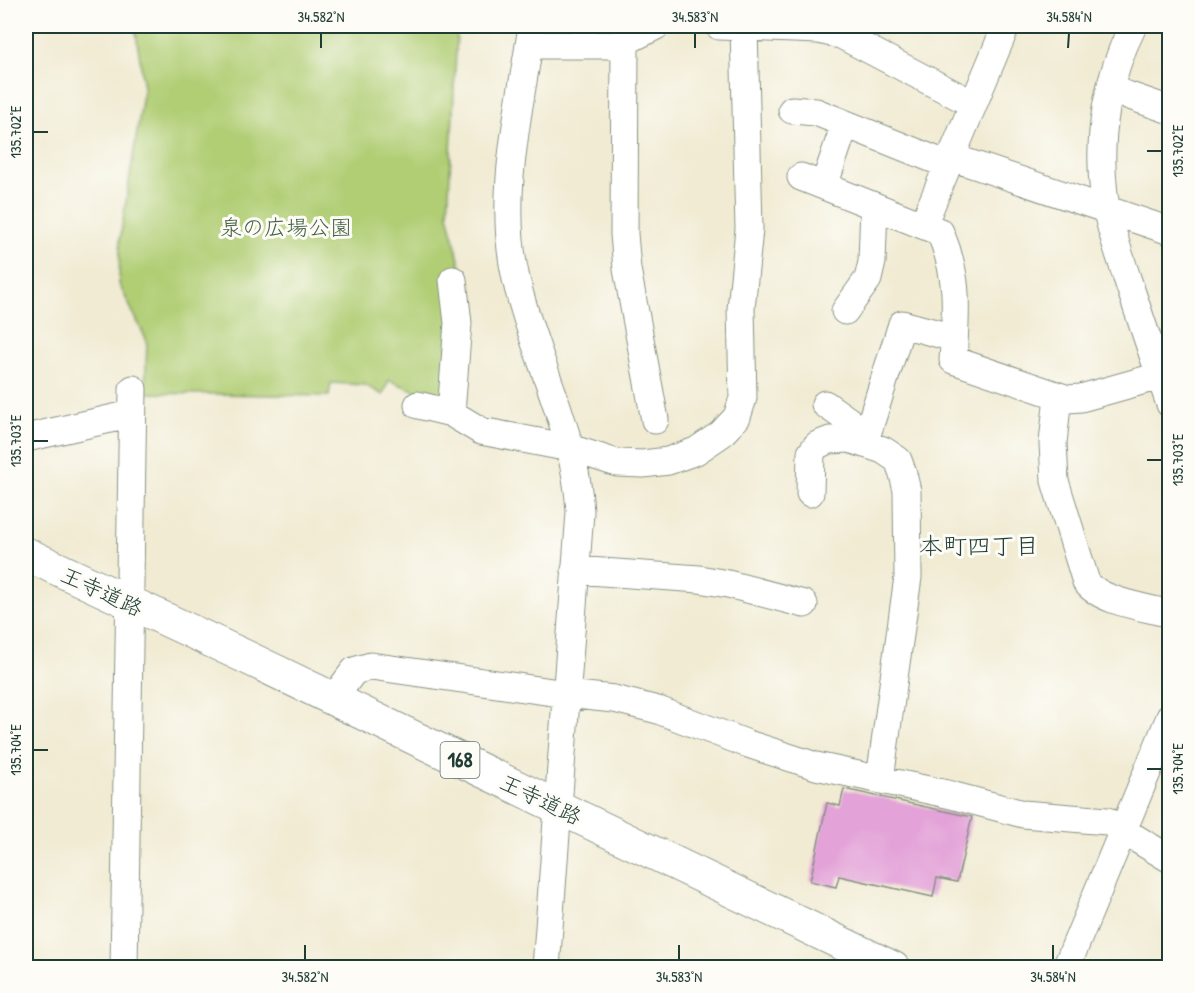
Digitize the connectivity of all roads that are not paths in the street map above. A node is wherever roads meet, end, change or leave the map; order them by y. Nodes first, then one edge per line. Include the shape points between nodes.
1 (748, 26) edge
2 (1006, 26) edge
3 (1133, 26) edge
4 (644, 30) edge
5 (531, 35) edge
6 (1110, 91) junction
7 (973, 104) junction
8 (792, 110) dead end
9 (1170, 110) edge
10 (845, 124) junction
11 (949, 161) junction
12 (874, 206) junction
13 (1108, 212) junction
14 (923, 225) junction
15 (1170, 231) edge
16 (453, 280) dead end
17 (845, 311) dead end
18 (954, 338) junction
19 (1165, 374) edge
20 (1058, 396) junction
21 (825, 404) dead end
22 (1170, 404) edge
23 (418, 405) dead end
24 (451, 413) junction
25 (655, 420) dead end
26 (26, 438) edge
27 (864, 444) junction
28 (570, 448) junction
29 (810, 493) dead end
30 (26, 554) edge
31 (575, 570) junction
32 (130, 604) junction
33 (804, 604) dead end
34 (1170, 614) edge
35 (566, 694) junction
36 (333, 699) junction
37 (1170, 717) edge
38 (880, 779) junction
39 (557, 807) junction
40 (1123, 830) junction
41 (1170, 859) edge
42 (124, 968) edge
43 (546, 968) edge
44 (893, 968) edge
45 (1066, 968) edge

1 - 7 street via 841,35
1 - 28 street via 749,229 741,309 743,398 737,417 721,435 696,451 668,461 616,463
2 - 7 street
3 - 6 street
4 - 5 street via 618,45
4 - 25 street via 624,234
5 - 28 street via 510,180 509,234 516,280
6 - 9 street
6 - 13 street via 1102,170
7 - 11 street
8 - 10 street via 816,112
10 - 11 street
10 - 12 street via 812,181
11 - 13 street
11 - 14 street
12 - 14 street
12 - 17 street via 868,279
13 - 15 street
13 - 19 street
14 - 18 street via 940,232 948,250 955,276
16 - 24 street via 458,323
18 - 20 street via 953,360
18 - 27 street via 902,324
19 - 20 street via 1082,398
19 - 22 street
20 - 34 street via 1053,443 1055,481 1086,582 1105,596
21 - 27 street via 849,421
23 - 24 street
24 - 28 street via 482,431
26 - 32 street via 133,401
27 - 29 street via 849,439 817,445 811,453
27 - 38 street via 898,459 907,491 908,577
28 - 31 street via 579,496
30 - 32 highway, 王寺道路 / 168
31 - 33 street via 699,579
31 - 35 street
32 - 36 highway, 王寺道路 / 168
32 - 42 street
35 - 36 street via 371,666 354,671
35 - 38 street via 614,699 658,710 816,766
35 - 39 street
36 - 39 highway, 王寺道路 / 168
37 - 40 street
38 - 40 street via 1023,814 1107,821
39 - 43 street
39 - 44 highway, 王寺道路 / 168
40 - 41 street
40 - 45 street

